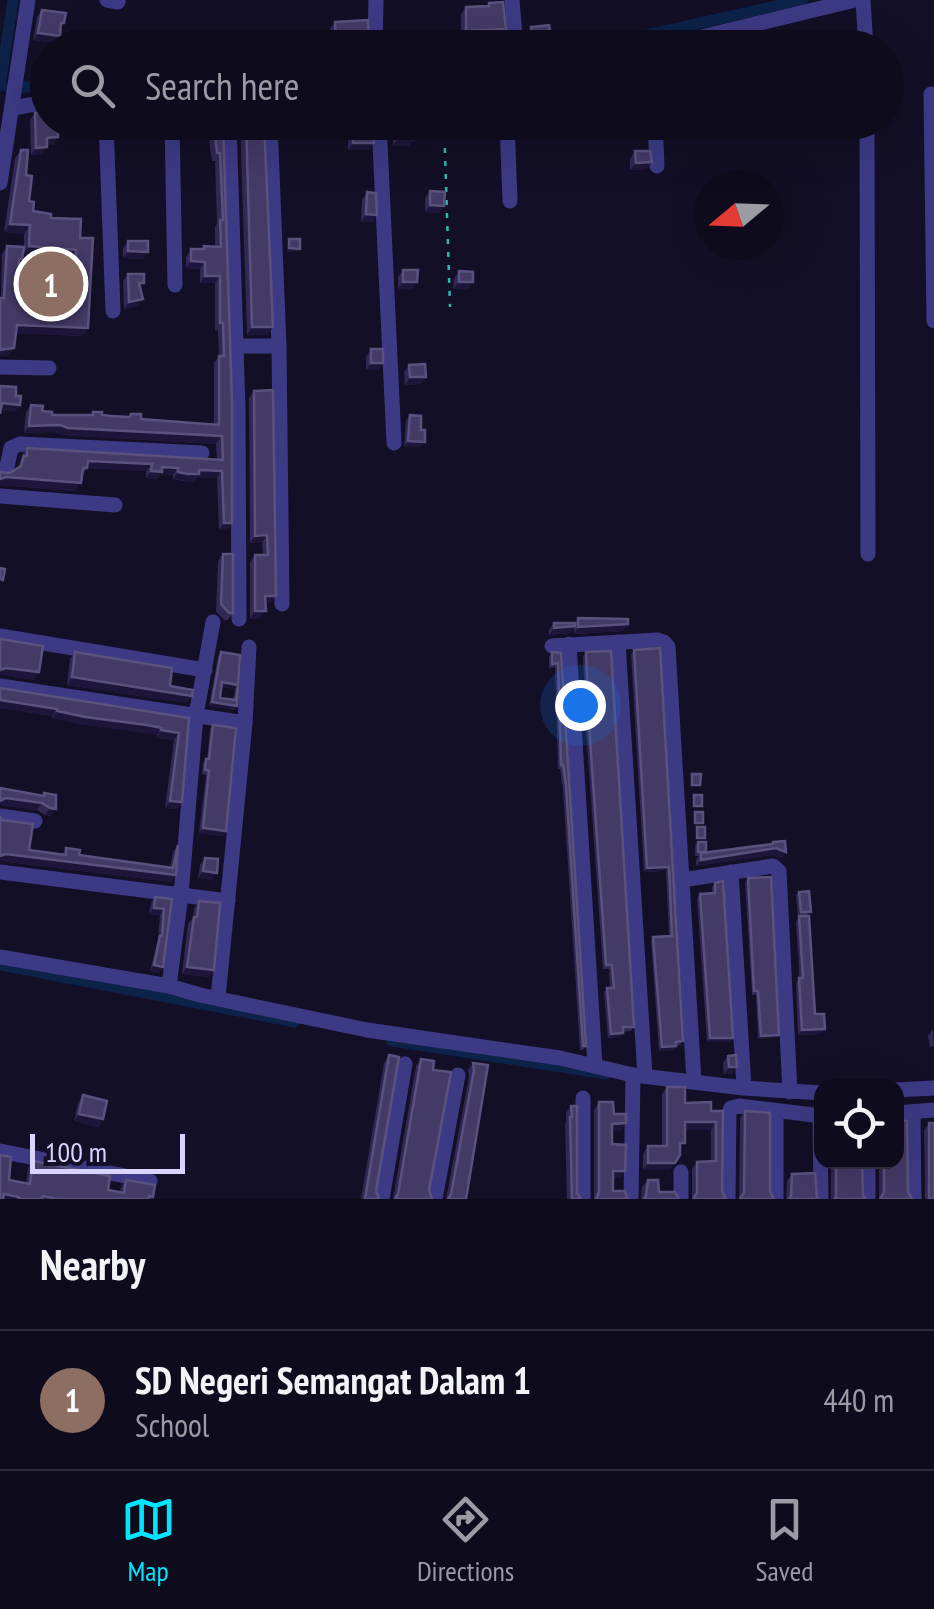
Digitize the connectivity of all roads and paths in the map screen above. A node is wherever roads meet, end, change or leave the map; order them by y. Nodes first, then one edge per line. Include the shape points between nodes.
1 (28, 0) edge
2 (376, 0) edge
3 (512, 0) edge
4 (859, 0) edge
5 (376, 30) edge
6 (514, 30) edge
7 (732, 30) edge
8 (863, 30) edge
9 (12, 64) edge
10 (931, 94) dead end
11 (30, 104) edge
12 (12, 105) junction
13 (107, 140) edge
14 (172, 140) edge
15 (230, 140) edge
16 (271, 140) edge
17 (380, 140) edge
18 (445, 140) edge
19 (508, 140) edge
20 (656, 140) edge
21 (866, 140) edge
22 (657, 166) dead end
23 (933, 175) edge
24 (0, 182) edge
25 (510, 200) dead end
26 (175, 285) dead end
27 (450, 306) dead end
28 (113, 311) dead end
29 (934, 321) edge
30 (236, 346) junction
31 (278, 346) junction
32 (0, 367) edge
33 (49, 368) dead end
34 (394, 443) dead end
35 (202, 453) dead end
36 (0, 470) edge
37 (0, 496) edge
38 (115, 505) dead end
39 (868, 554) dead end
40 (282, 604) dead end
41 (239, 619) dead end
42 (213, 622) dead end
43 (0, 636) edge
44 (618, 642) junction
45 (250, 647) dead end
46 (205, 670) junction
47 (0, 686) edge
48 (196, 715) junction
49 (245, 724) junction
50 (0, 816) edge
51 (36, 821) edge
52 (0, 872) edge
53 (731, 872) junction
54 (682, 880) junction
55 (180, 895) junction
56 (228, 901) junction
57 (0, 957) edge
58 (169, 986) junction
59 (218, 998) junction
60 (405, 1064) dead end
61 (595, 1065) junction
62 (458, 1075) dead end
63 (636, 1081) junction
64 (694, 1082) junction
65 (744, 1088) junction
66 (934, 1088) edge
67 (904, 1090) edge
68 (790, 1092) junction
69 (814, 1093) edge
70 (582, 1098) dead end
71 (934, 1110) edge
72 (776, 1111) junction
73 (905, 1113) edge
74 (814, 1115) edge
75 (0, 1152) edge
76 (821, 1169) edge
77 (868, 1169) edge
78 (681, 1172) dead end
79 (150, 1181) edge
80 (382, 1199) edge
81 (435, 1199) edge
82 (583, 1199) edge
83 (631, 1199) edge
84 (680, 1199) edge
85 (728, 1199) edge
86 (776, 1199) edge
87 (821, 1199) edge
88 (868, 1199) edge
89 (914, 1199) edge

1 - 9 street
2 - 5 street
3 - 6 street
4 - 7 street
4 - 8 street
9 - 12 street
10 - 23 street
11 - 12 street
12 - 24 street
13 - 28 street
14 - 26 street
15 - 30 street
16 - 31 street
17 - 34 street
18 - 27 path
19 - 25 street
20 - 22 street
21 - 39 street
23 - 29 street
30 - 31 street
30 - 41 street
31 - 40 street
32 - 33 street
35 - 36 street via 20,444
37 - 38 street
42 - 46 street
43 - 46 street
44 - 54 street via 658,640 668,647
44 - 61 street via 561,645
44 - 63 street
45 - 49 street
46 - 48 street
47 - 48 street
48 - 49 street
48 - 55 street
49 - 56 street
50 - 51 street
52 - 55 street
53 - 54 street
53 - 65 street
53 - 68 street via 772,866 780,874
54 - 64 street
55 - 56 street
55 - 58 street
56 - 59 street
57 - 58 street
58 - 59 street
59 - 61 street via 367,1030
60 - 80 street
61 - 63 street
62 - 81 street
63 - 64 street
63 - 83 street
64 - 65 street
65 - 68 street
66 - 67 street
68 - 69 street
70 - 82 street
71 - 73 street
72 - 74 street
72 - 85 street via 739,1106 729,1113
72 - 86 street
73 - 89 street
75 - 79 street
76 - 87 street
77 - 88 street
78 - 84 street

